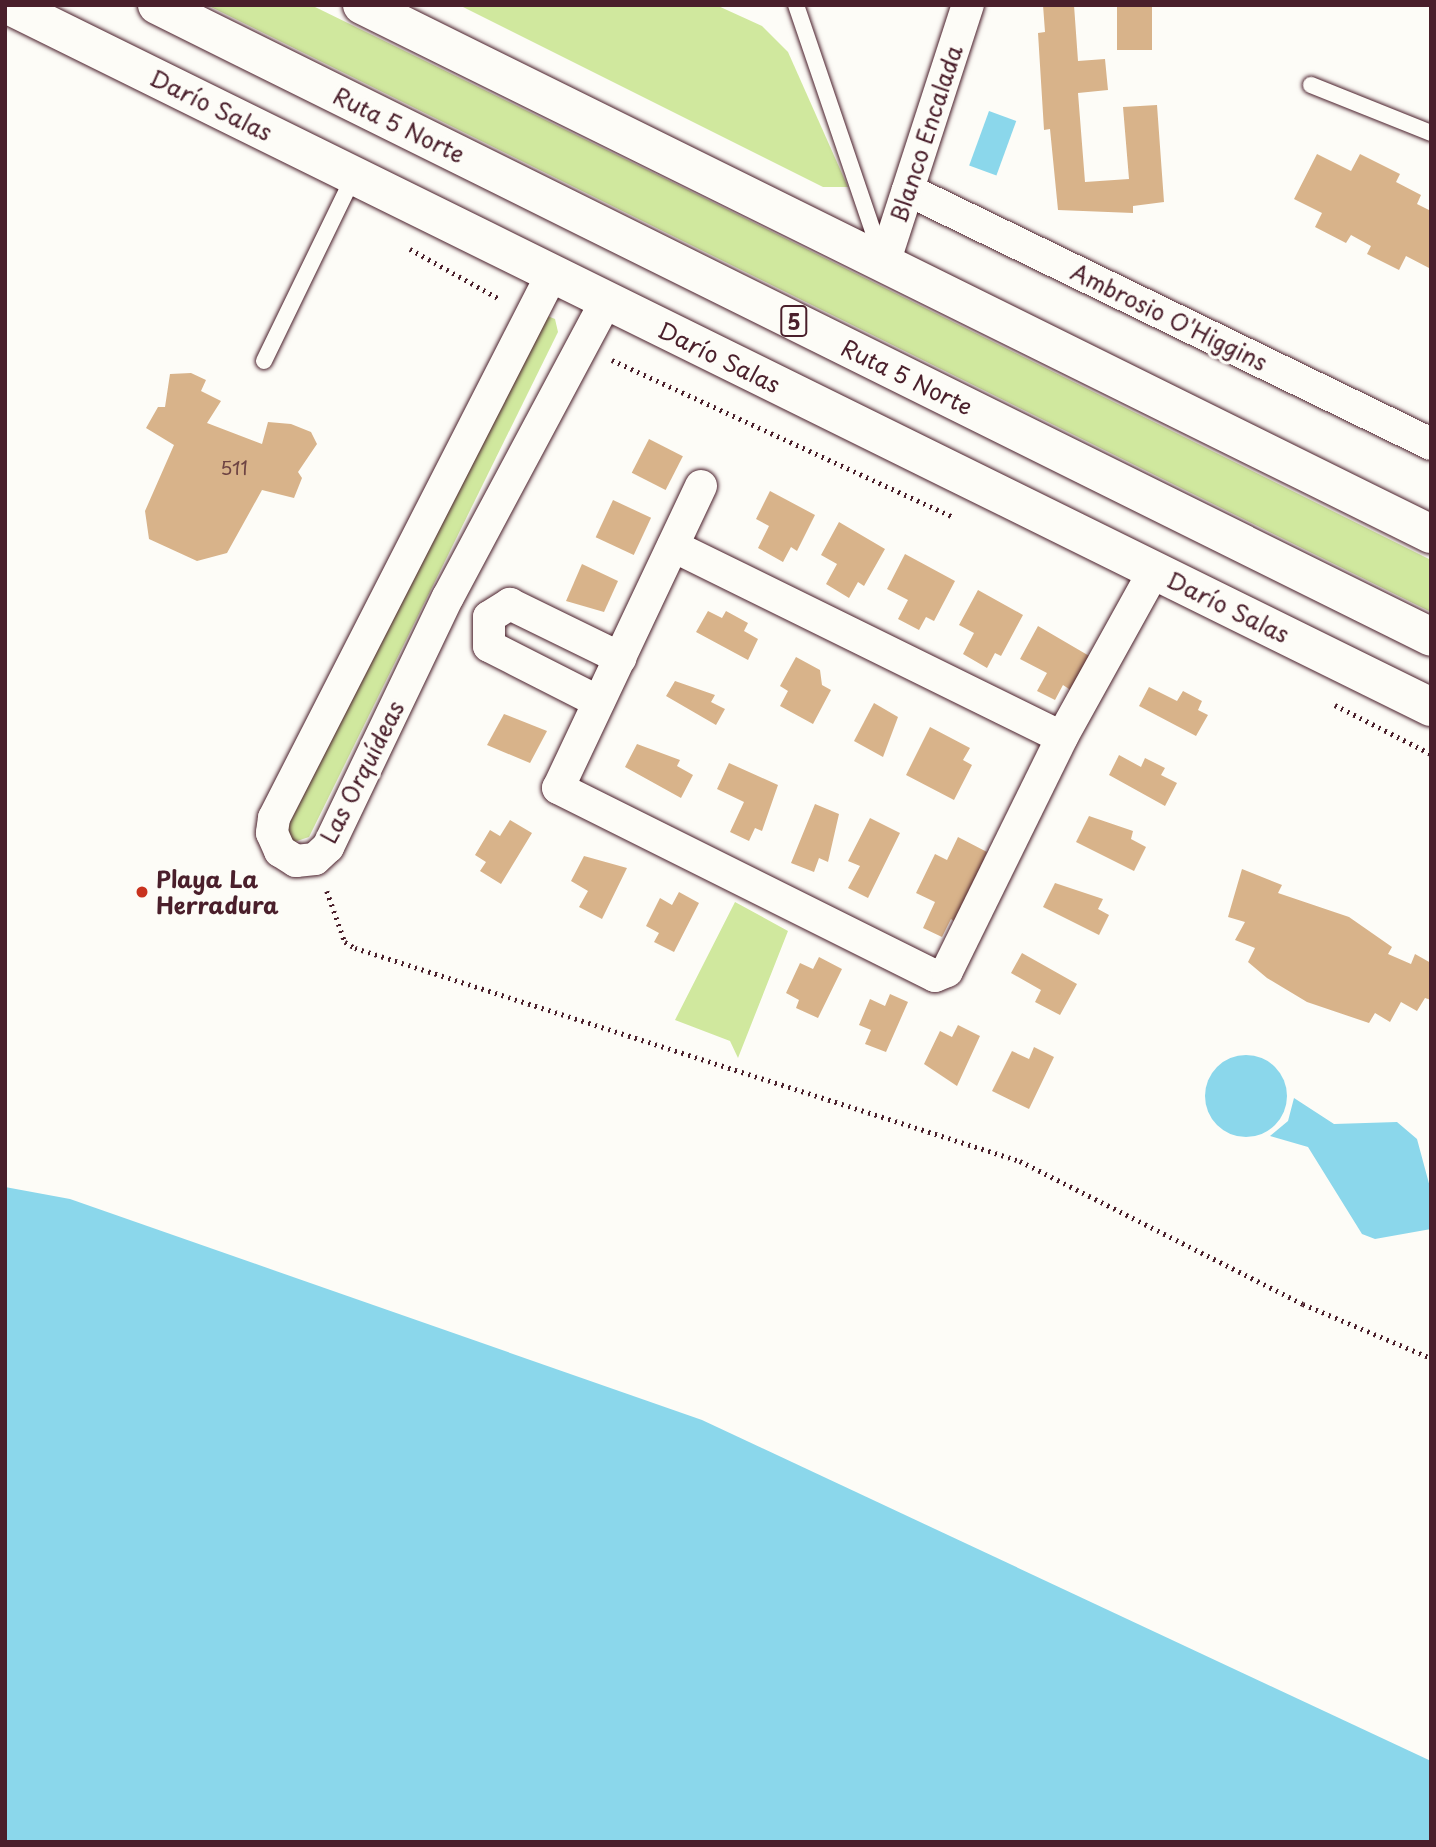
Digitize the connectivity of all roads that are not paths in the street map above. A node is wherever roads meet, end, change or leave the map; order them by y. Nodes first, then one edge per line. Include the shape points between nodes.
1 (8, 5) edge
2 (157, 5) edge
3 (796, 5) edge
4 (968, 5) edge
5 (372, 7) edge
6 (1311, 85) dead end
7 (1431, 133) edge
8 (355, 176) junction
9 (908, 190) junction
10 (884, 263) junction
11 (552, 274) junction
12 (606, 301) junction
13 (264, 361) dead end
14 (1431, 444) edge
15 (701, 486) dead end
16 (1431, 534) edge
17 (673, 546) junction
18 (1154, 571) junction
19 (448, 597) junction
20 (489, 617) junction
21 (1431, 637) edge
22 (620, 658) junction
23 (599, 702) junction
24 (1431, 707) edge
25 (1062, 737) junction

1 - 8 main road, Darío Salas
2 - 21 main road, Ruta 5 Norte / 5
3 - 10 lane
4 - 9 street, Blanco Encalada
5 - 10 main road
6 - 7 lane
8 - 11 main road, Darío Salas
8 - 13 lane
9 - 10 street, Blanco Encalada
9 - 14 street, Ambrosio O'Higgins
10 - 16 main road
11 - 12 main road, Darío Salas
11 - 19 street, Las Orquídeas via 274,818 272,833 280,851 296,861 314,859 328,847
12 - 18 main road, Darío Salas
12 - 19 street, Las Orquídeas via 587,348
15 - 17 street
17 - 22 street
17 - 25 street
18 - 24 main road, Darío Salas
18 - 25 street
19 - 20 street
20 - 22 street via 510,604
20 - 23 street via 489,646
22 - 23 street
23 - 25 street via 558,788 935,976 947,971

